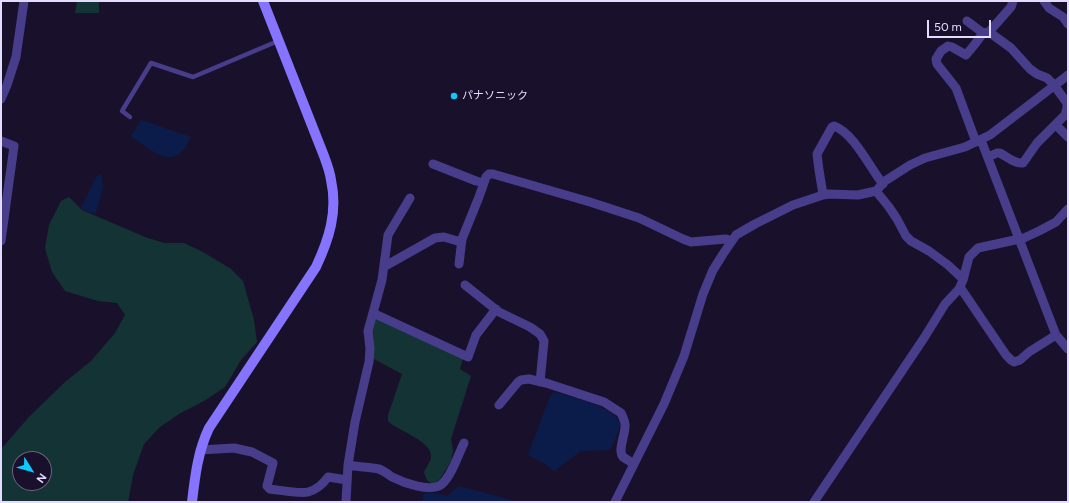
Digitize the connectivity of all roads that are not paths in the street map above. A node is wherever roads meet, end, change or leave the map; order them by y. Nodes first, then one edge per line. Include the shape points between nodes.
1 (24, 1) edge
2 (263, 1) edge
3 (1013, 1) edge
4 (1045, 1) edge
5 (967, 21) dead end
6 (1068, 24) edge
7 (986, 32) junction
8 (278, 41) junction
9 (1068, 75) edge
10 (1054, 85) junction
11 (1, 99) edge
12 (130, 117) dead end
13 (1056, 125) junction
14 (1068, 137) edge
15 (1, 140) edge
16 (979, 141) junction
17 (988, 157) junction
18 (433, 164) dead end
19 (484, 183) junction
20 (883, 184) junction
21 (876, 191) junction
22 (823, 195) junction
23 (410, 198) dead end
24 (1068, 209) edge
25 (1018, 239) junction
26 (1, 241) edge
27 (731, 241) junction
28 (461, 242) junction
29 (384, 264) junction
30 (459, 264) dead end
31 (962, 283) junction
32 (465, 285) dead end
33 (496, 309) junction
34 (373, 313) junction
35 (1056, 335) junction
36 (1068, 349) edge
37 (540, 382) junction
38 (499, 405) dead end
39 (464, 443) dead end
40 (200, 450) junction
41 (634, 464) junction
42 (348, 465) junction
43 (347, 480) junction
44 (192, 502) edge
45 (346, 502) edge
46 (615, 502) edge
47 (814, 502) edge

1 - 11 street via 16,57
2 - 8 street
3 - 7 street via 1011,7
4 - 6 street via 1049,8 1063,17
5 - 7 street
7 - 10 street via 1011,48 1030,69
7 - 16 street via 966,54 948,46 936,59 937,64 956,88
8 - 12 lane via 193,77 151,63 122,111
8 - 40 street via 324,156 331,180 334,203 331,226 316,267 209,428
9 - 10 street
10 - 13 street via 1067,103 1065,115
10 - 16 street
13 - 14 street
13 - 17 street via 1037,143 1023,163 1016,163 1000,153
15 - 26 street via 14,146
16 - 17 street
16 - 20 street via 925,158 896,173
17 - 25 street
18 - 19 street
19 - 27 street via 489,174 493,174 639,218 691,242 726,239
19 - 28 street
20 - 21 street
20 - 22 street via 851,139 834,126 817,154
21 - 22 street via 858,196
21 - 31 street via 906,236 948,265
22 - 27 street via 793,205 736,235
23 - 29 street via 388,235
24 - 25 street via 1056,222
25 - 31 street via 978,248 969,257
25 - 35 street
27 - 41 street via 713,270 684,356 664,404
28 - 29 street via 444,237 435,238
28 - 30 street
29 - 34 street
31 - 35 street via 1006,355 1014,362
31 - 47 street via 945,304
32 - 33 street
33 - 34 street via 476,335 468,357
33 - 37 street via 543,337
34 - 42 street via 368,331 369,362
35 - 36 street
37 - 38 street via 521,380
37 - 41 street via 604,402 621,413 625,425 622,456
39 - 42 street via 451,472 443,483 432,488 398,480 380,470
40 - 43 street via 234,448 252,452 273,463 267,486 270,489 303,493 322,484 328,477
40 - 44 street
41 - 46 street
42 - 43 street
43 - 45 street

